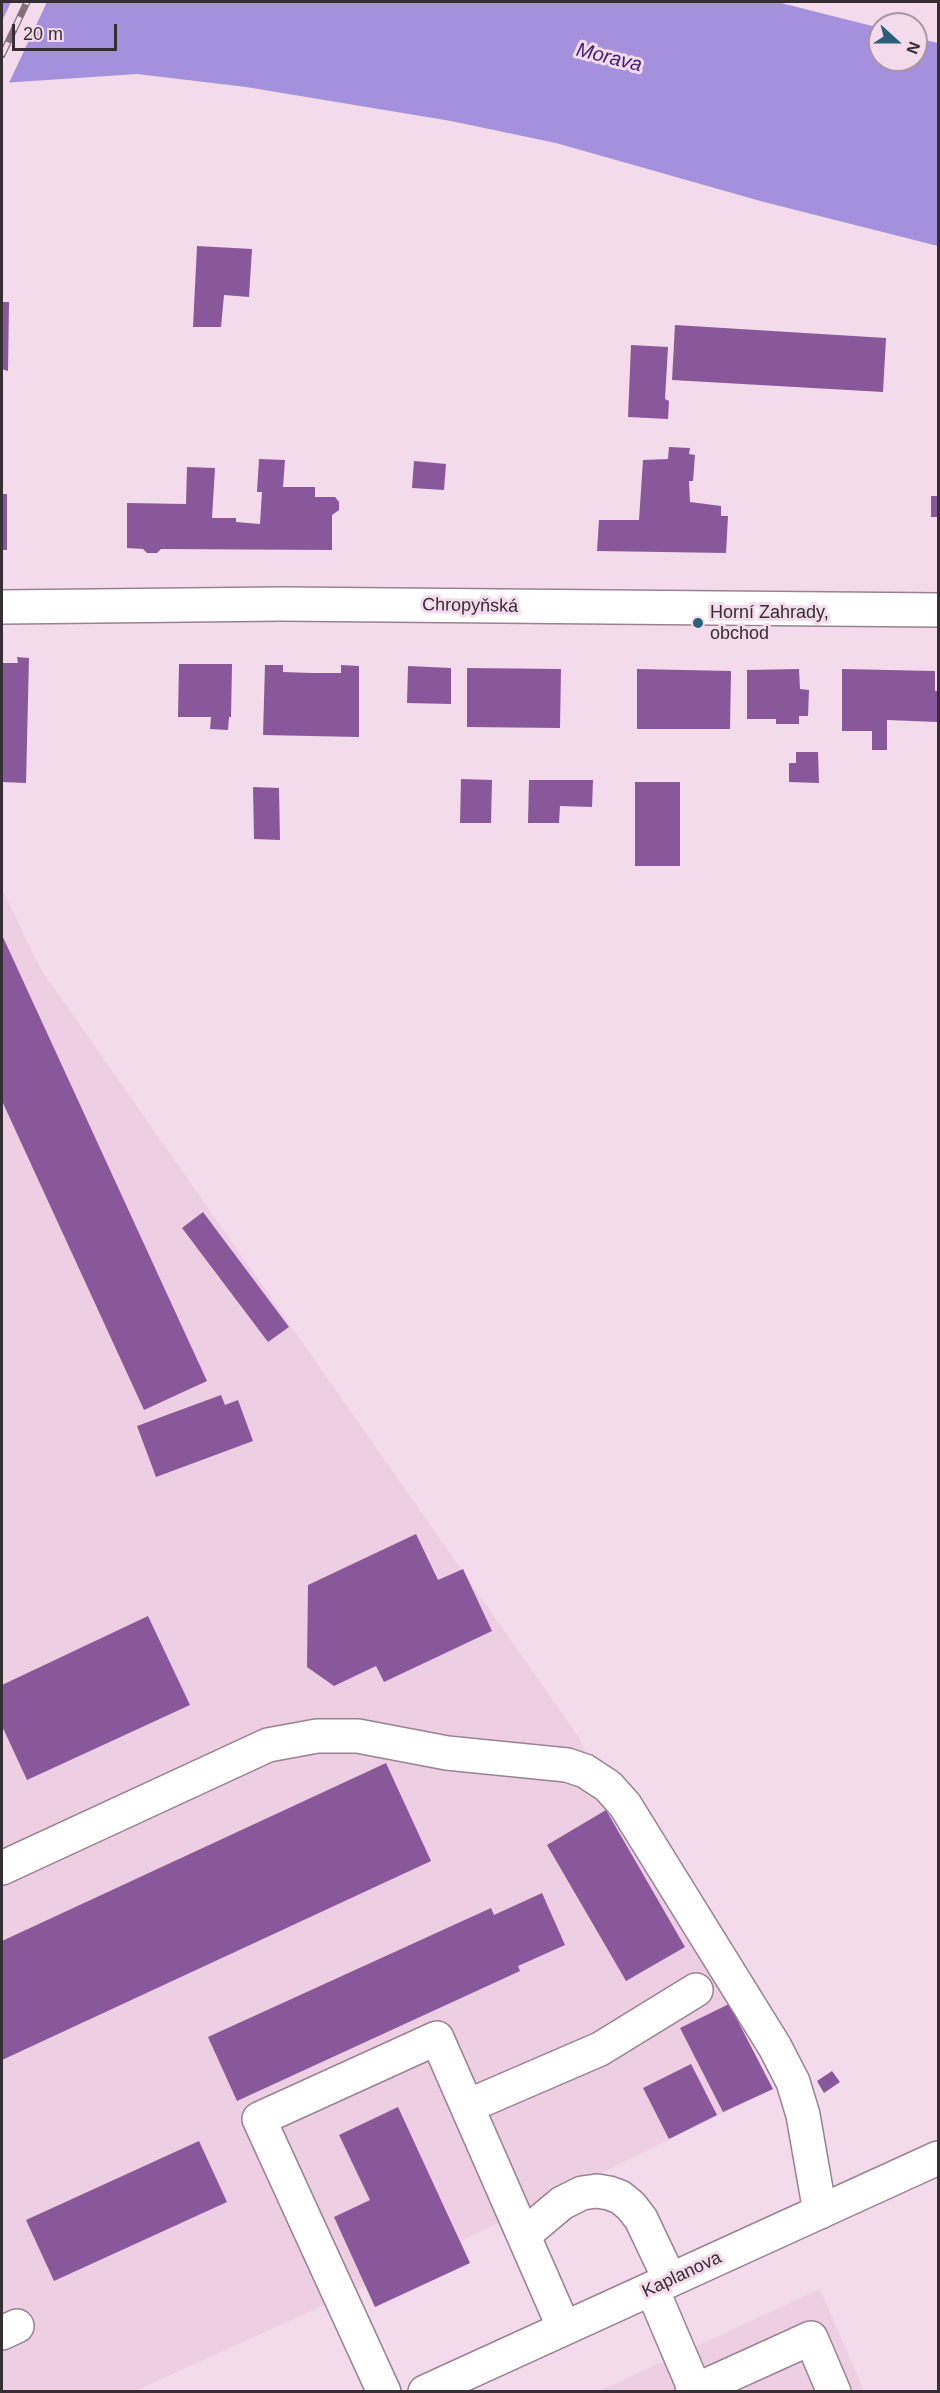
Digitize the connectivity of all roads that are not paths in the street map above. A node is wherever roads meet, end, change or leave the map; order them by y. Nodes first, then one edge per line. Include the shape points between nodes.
1 (2, 607) edge
2 (939, 610) edge
3 (2, 1868) edge
4 (696, 1990) dead end
5 (468, 2106) junction
6 (939, 2158) edge
7 (820, 2212) junction
8 (524, 2235) junction
9 (661, 2284) junction
10 (564, 2328) junction
11 (384, 2391) edge
12 (425, 2391) edge
13 (693, 2391) edge
14 (834, 2391) edge

1 - 2 street, Chropyňská via 292,604
3 - 7 street via 268,1745 317,1736 358,1736 447,1753 567,1765 585,1772 608,1786 625,1805 775,2047 793,2082 803,2115
4 - 5 street via 600,2049
5 - 8 street
5 - 11 street via 437,2038 259,2119
6 - 7 street, Kaplanova
7 - 9 street, Kaplanova
8 - 9 street via 582,2193 609,2193 620,2197 641,2219
8 - 10 street
9 - 10 street, Kaplanova
9 - 13 street
10 - 12 street, Kaplanova
13 - 14 street via 811,2338

